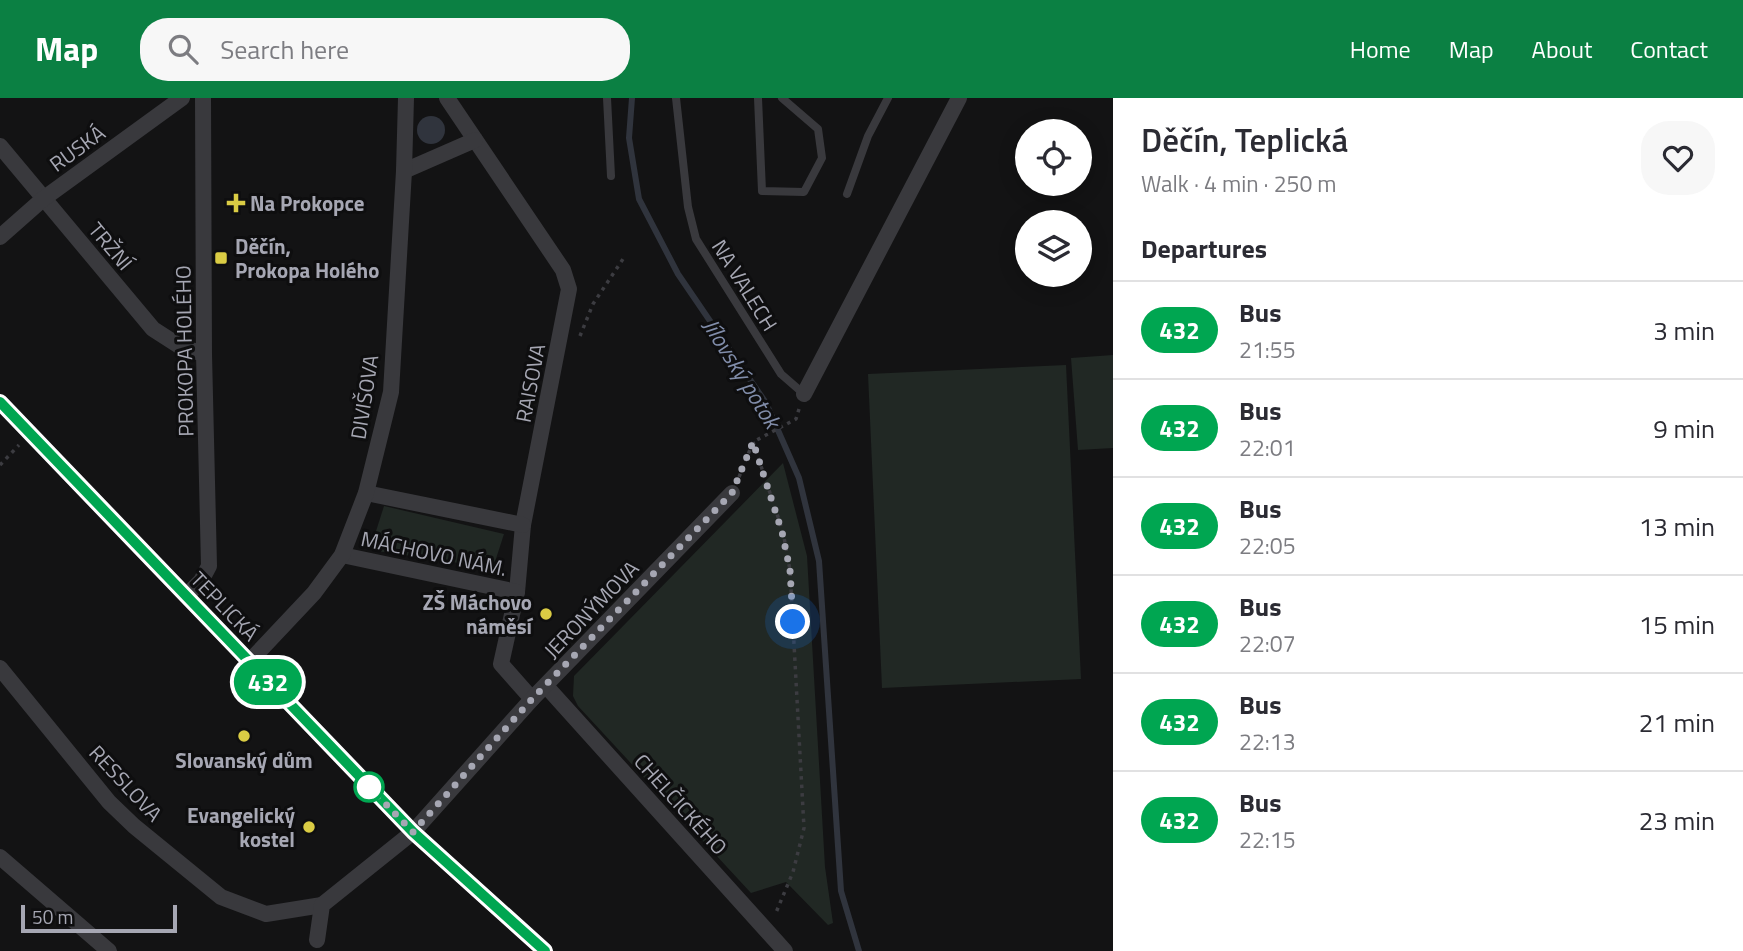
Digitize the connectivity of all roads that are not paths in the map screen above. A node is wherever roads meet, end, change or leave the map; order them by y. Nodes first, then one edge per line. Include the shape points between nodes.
1 (182, 98) edge
2 (203, 98) edge
3 (406, 98) edge
4 (447, 98) edge
5 (607, 98) edge
6 (676, 98) edge
7 (758, 98) edge
8 (782, 98) edge
9 (888, 98) edge
10 (960, 98) edge
11 (475, 140) junction
12 (0, 146) edge
13 (404, 171) junction
14 (611, 176) dead end
15 (847, 194) dead end
16 (43, 199) junction
17 (0, 237) edge
18 (204, 354) junction
19 (804, 394) joint
20 (0, 402) edge
21 (366, 493) junction
22 (732, 493) road end
23 (523, 525) junction
24 (342, 555) junction
25 (517, 592) junction
26 (186, 596) junction
27 (249, 662) junction
28 (0, 668) edge
29 (546, 687) junction
30 (532, 699) junction
31 (413, 832) junction
32 (0, 856) edge
33 (322, 905) junction
34 (317, 940) dead end
35 (109, 951) edge
36 (545, 951) edge
37 (785, 951) edge

1 - 16 street, RUSKÁ
2 - 18 street, PROKOPA HOLÉHO
3 - 13 street, DIVIŠOVA
4 - 11 street, RAISOVA
5 - 14 lane
6 - 19 lane, NA VALECH via 696,239 781,374
7 - 8 lane via 762,191 804,192 822,158 818,129
9 - 15 lane
10 - 19 street
11 - 13 street
11 - 23 street, RAISOVA via 563,270 569,289
12 - 16 street, TRŽNÍ
13 - 21 street, DIVIŠOVA via 391,392
16 - 17 street, RUSKÁ
16 - 18 street, TRŽNÍ via 153,329 181,347
18 - 26 street, PROKOPA HOLÉHO via 209,566
20 - 26 street, TEPLICKÁ
21 - 23 street
21 - 24 street, DIVIŠOVA
22 - 29 street, JERONÝMOVA
23 - 25 street, RAISOVA
24 - 25 street, MÁCHOVO NÁM.
24 - 27 street, DIVIŠOVA via 314,593
25 - 30 street, RAISOVA via 501,664
26 - 27 street, TEPLICKÁ
27 - 31 street, TEPLICKÁ
28 - 33 street, RESSLOVA via 108,802 221,897 266,914
29 - 30 street, JERONÝMOVA
29 - 37 street, CHELČICKÉHO
30 - 31 street, JERONÝMOVA
31 - 33 street, JERONÝMOVA
31 - 36 street, TEPLICKÁ
32 - 35 street
33 - 34 street

